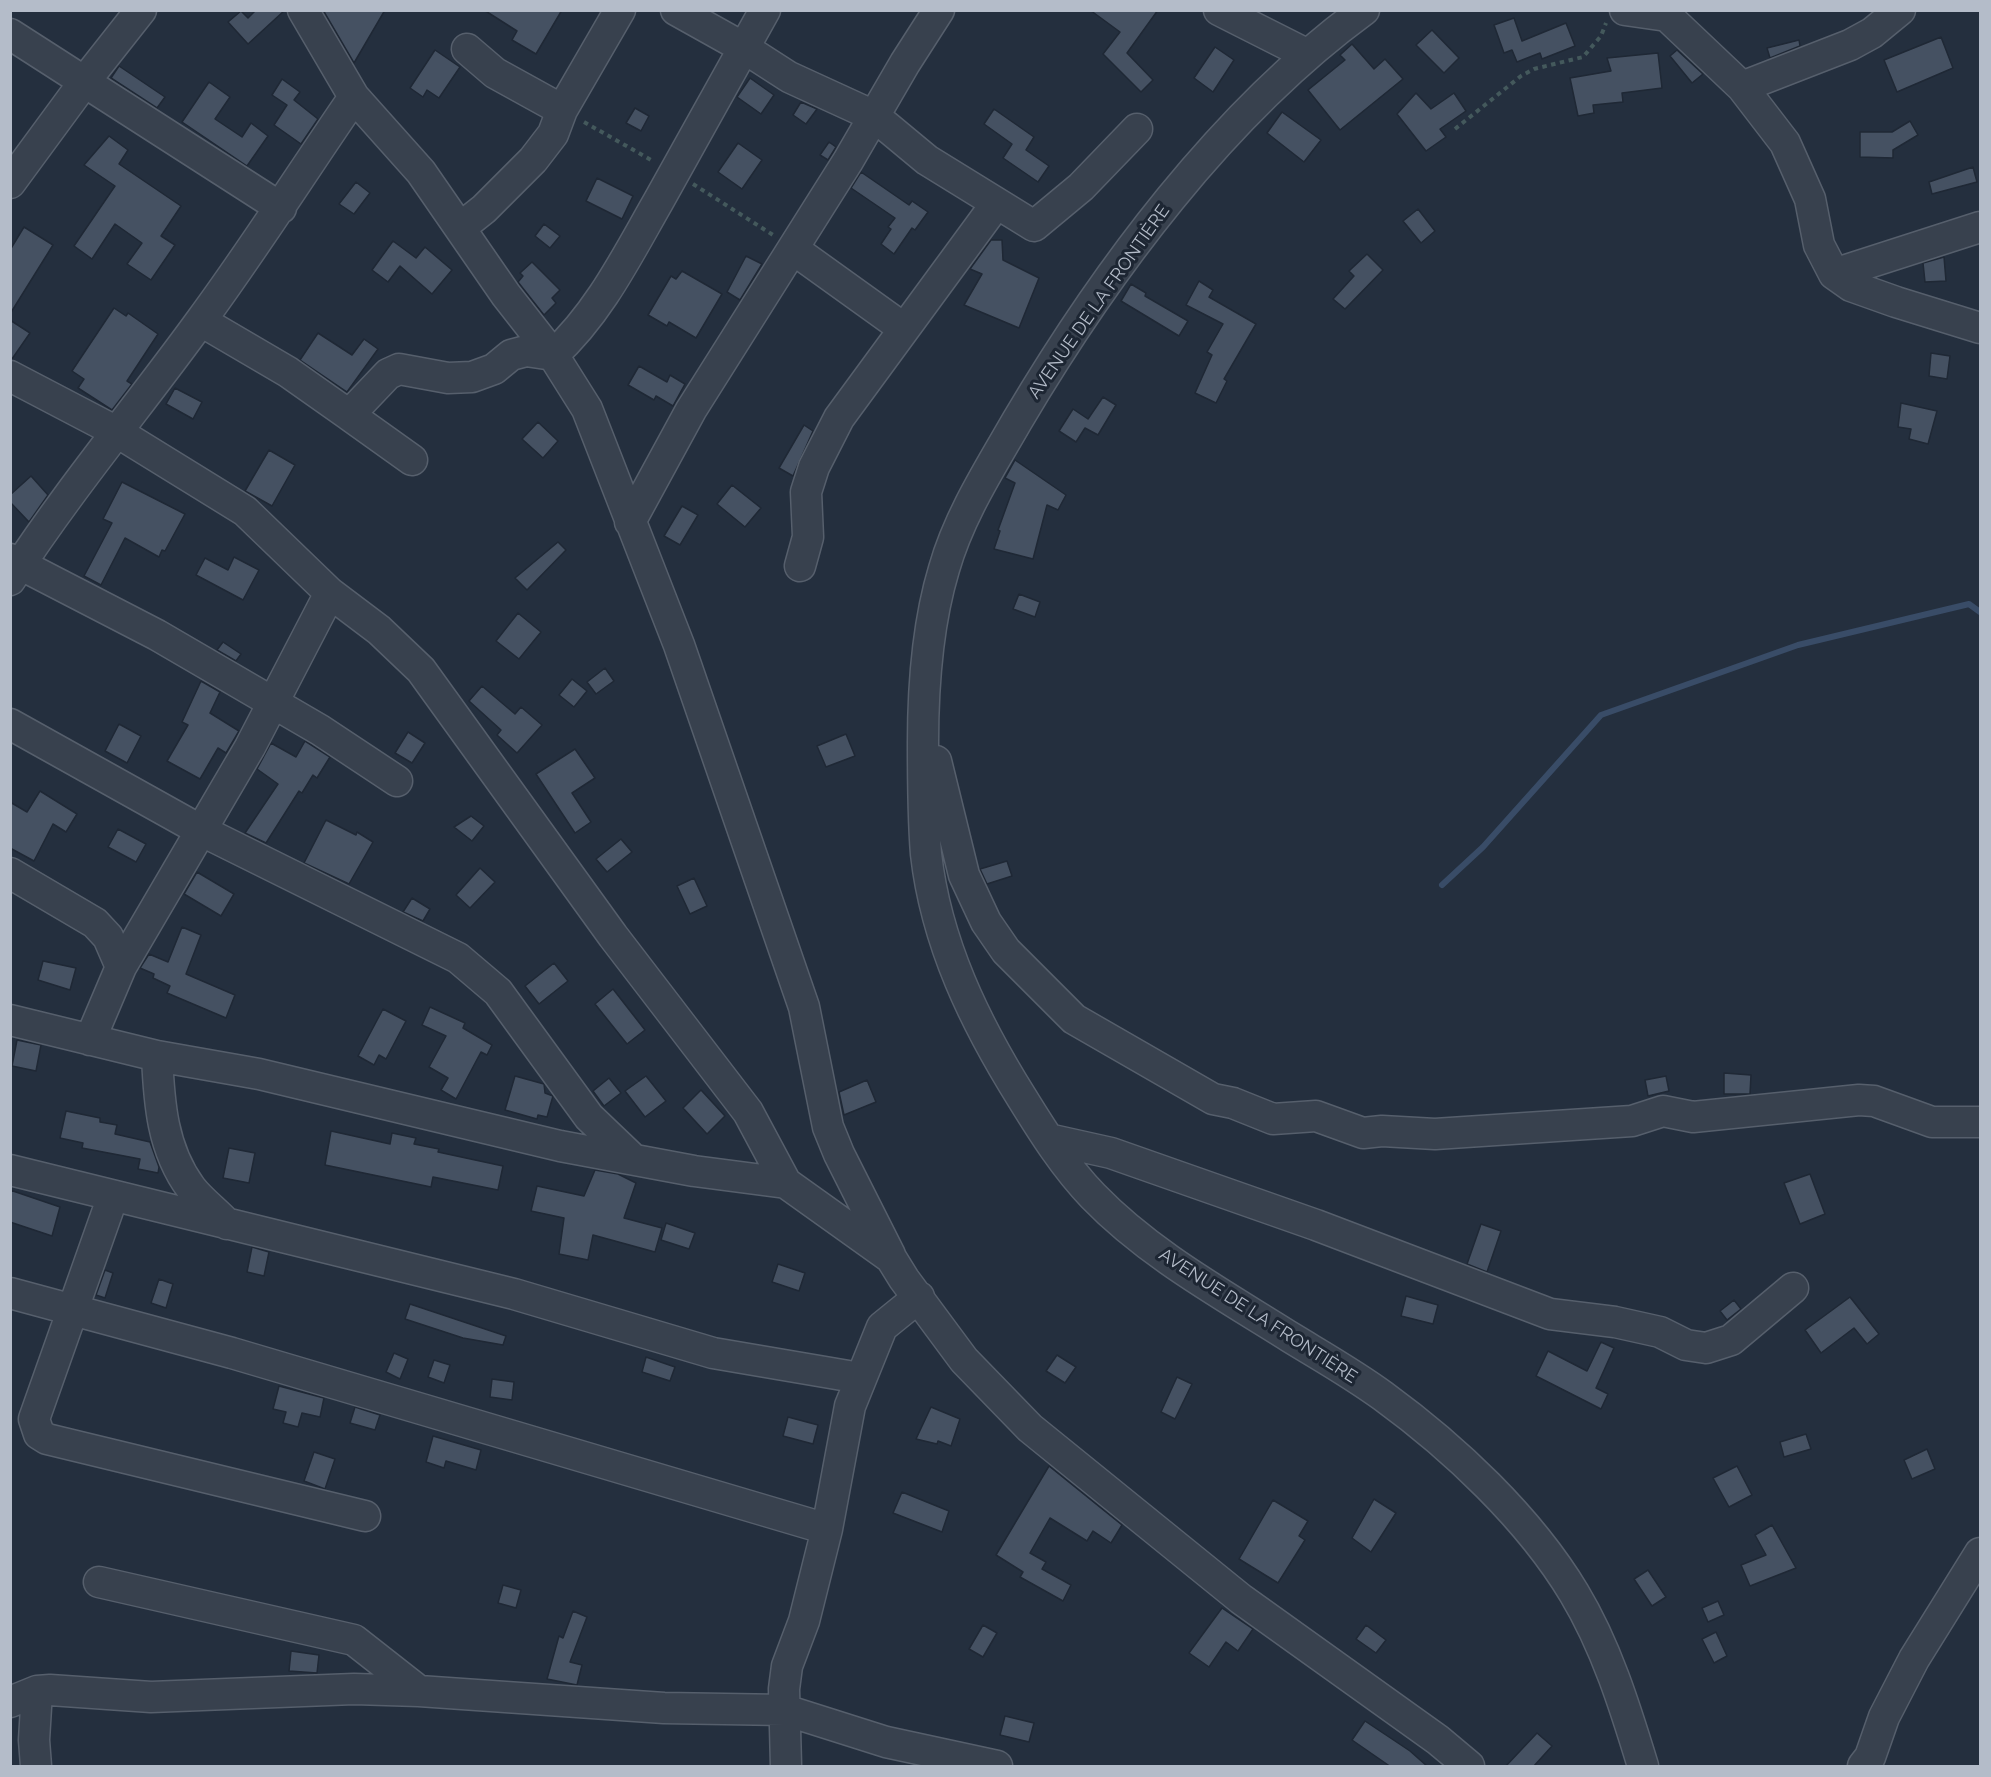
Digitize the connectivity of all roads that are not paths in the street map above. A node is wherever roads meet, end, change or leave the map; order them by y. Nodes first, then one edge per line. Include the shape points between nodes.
1 (141, 10) edge
2 (303, 10) edge
3 (620, 10) edge
4 (676, 10) edge
5 (765, 10) edge
6 (939, 10) edge
7 (1219, 10) edge
8 (1364, 10) edge
9 (1900, 10) edge
10 (1665, 13) edge
11 (1616, 14) edge
12 (10, 34) edge
13 (744, 48) junction
14 (467, 50) dead end
15 (1306, 54) junction
16 (85, 81) junction
17 (1742, 87) junction
18 (354, 97) junction
19 (562, 110) junction
20 (873, 116) junction
21 (1137, 129) dead end
22 (10, 183) edge
23 (996, 204) junction
24 (281, 208) junction
25 (1980, 227) edge
26 (460, 228) junction
27 (793, 249) junction
28 (1834, 274) junction
29 (201, 321) junction
30 (903, 328) junction
31 (1980, 328) edge
32 (553, 355) junction
33 (10, 376) edge
34 (349, 416) junction
35 (117, 432) junction
36 (412, 460) dead end
37 (630, 522) junction
38 (800, 566) dead end
39 (14, 568) edge
40 (330, 593) junction
41 (923, 693) junction
42 (274, 704) junction
43 (10, 724) edge
44 (397, 781) dead end
45 (200, 830) junction
46 (10, 873) edge
47 (121, 967) junction
48 (10, 1020) edge
49 (90, 1040) junction
50 (157, 1056) junction
51 (1980, 1122) edge
52 (1047, 1139) junction
53 (633, 1160) junction
54 (10, 1170) edge
55 (786, 1183) junction
56 (113, 1196) junction
57 (227, 1224) junction
58 (891, 1258) junction
59 (1793, 1288) dead end
60 (10, 1293) edge
61 (919, 1297) junction
62 (74, 1308) junction
63 (860, 1378) junction
64 (365, 1516) dead end
65 (827, 1529) junction
66 (1980, 1553) edge
67 (99, 1582) dead end
68 (419, 1691) junction
69 (24, 1696) edge
70 (786, 1710) junction
71 (36, 1767) edge
72 (786, 1767) edge
73 (997, 1767) edge
74 (1469, 1767) edge
75 (1643, 1767) edge
76 (1863, 1767) edge

1 - 16 street
2 - 18 street
3 - 19 street
4 - 13 street
5 - 13 street
6 - 20 street
7 - 15 street
8 - 15 street, AVENUE DE LA FRONTIÈRE
9 - 17 street via 1850,45
10 - 11 street
10 - 17 street
12 - 16 street
13 - 20 street via 789,77
13 - 32 street via 596,307
14 - 19 street via 495,72
15 - 41 street, AVENUE DE LA FRONTIÈRE via 1201,162 1134,247 1048,368 968,507 944,567
16 - 22 street
16 - 24 street
17 - 28 street via 1785,143 1810,200 1822,254
18 - 24 street
18 - 26 street via 421,172
19 - 26 street via 553,134 533,160
20 - 23 street via 927,160
20 - 27 street
21 - 23 street via 1040,224 1027,224
23 - 30 street
24 - 29 street
25 - 28 street
26 - 32 street
27 - 30 street
27 - 37 street via 691,410
28 - 31 street via 1851,286
29 - 34 street via 288,372
29 - 35 street
30 - 38 street via 839,418 813,467 806,492 808,537
32 - 34 street via 526,351 472,377 448,378 399,369 388,374
32 - 37 street via 587,409
33 - 35 street
34 - 36 street
35 - 39 street
35 - 40 street via 245,511
37 - 58 street via 679,645 804,1007 828,1127
39 - 42 street via 157,635
40 - 42 street
40 - 55 street via 379,630 428,678 613,936 748,1112
41 - 51 street via 941,788 964,875 986,922 1006,951 1074,1019 1213,1099 1273,1119 1316,1116 1363,1133 1435,1134 1555,1127 1632,1121 1663,1111 1693,1117 1859,1100 1874,1101 1932,1122
41 - 52 street, AVENUE DE LA FRONTIÈRE via 927,856 944,940 965,996 996,1057
42 - 44 street
42 - 45 street
43 - 45 street
45 - 47 street
45 - 53 street via 458,958 498,992 589,1118
46 - 47 street via 95,923 108,937
47 - 49 street
48 - 49 street
49 - 50 street
50 - 53 street via 260,1074
50 - 57 street via 159,1111 166,1137 191,1188
52 - 59 street via 1111,1153 1550,1314 1659,1332 1686,1345 1706,1348 1731,1340
52 - 75 street, AVENUE DE LA FRONTIÈRE via 1102,1205 1165,1258 1382,1395 1439,1441 1505,1504 1551,1558 1576,1596 1620,1690
53 - 55 street
54 - 56 street
55 - 58 street
56 - 57 street
56 - 62 street
57 - 63 street via 514,1294 713,1353
58 - 61 street
60 - 62 street
61 - 63 street via 882,1327
61 - 74 street via 964,1360 1030,1428 1241,1599 1438,1740
62 - 64 street via 34,1419 39,1434
62 - 65 street
63 - 65 street via 845,1423
65 - 70 street via 804,1621 787,1666
66 - 76 street via 1914,1659
67 - 68 street via 354,1640
68 - 69 street
68 - 70 street via 664,1708
69 - 71 street
70 - 72 street
70 - 73 street via 876,1739

